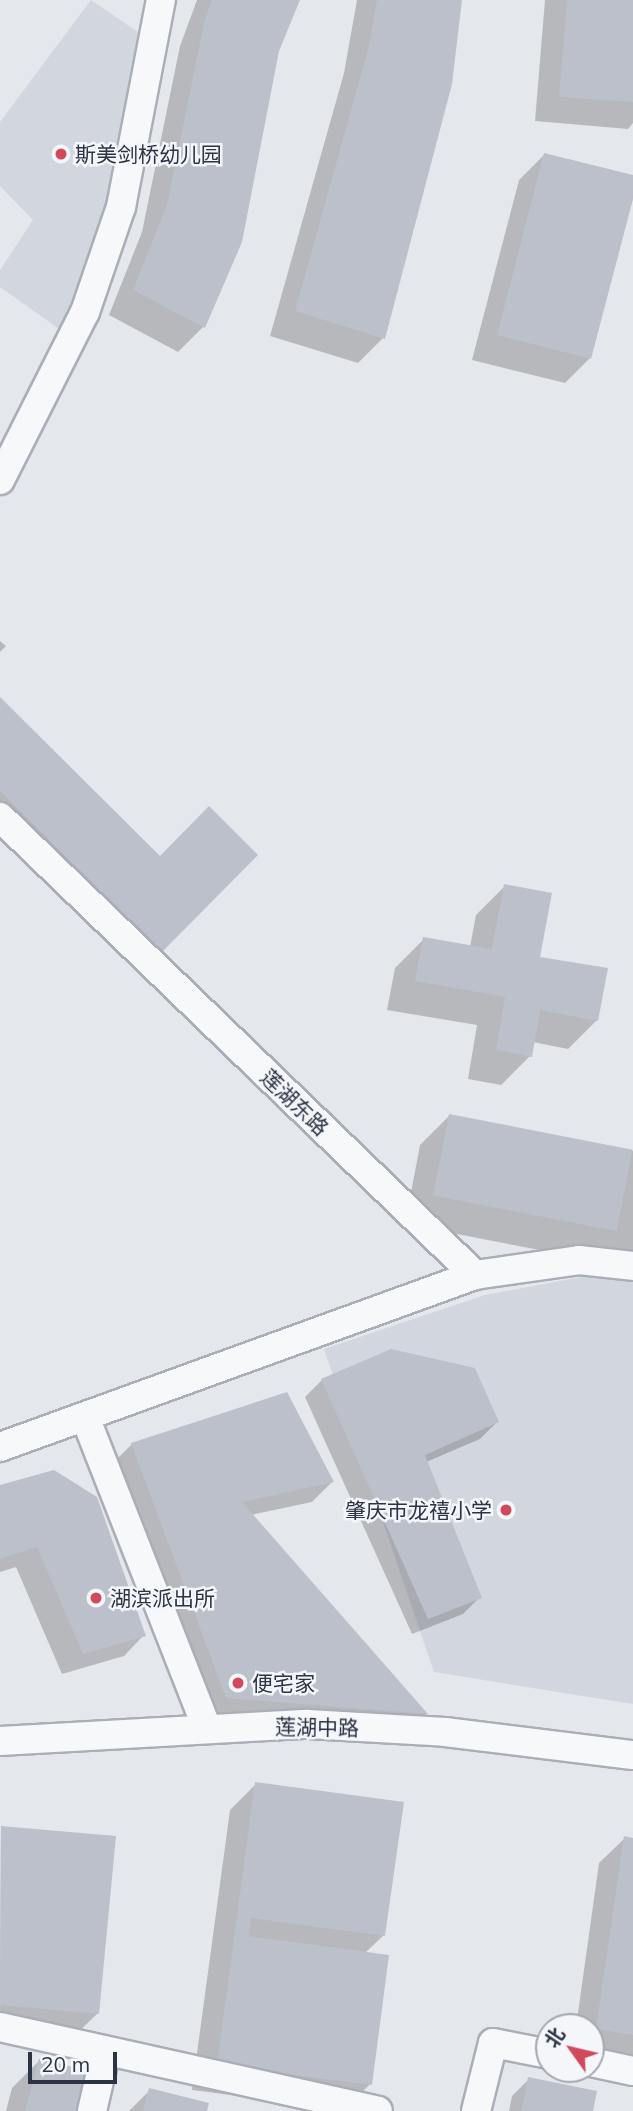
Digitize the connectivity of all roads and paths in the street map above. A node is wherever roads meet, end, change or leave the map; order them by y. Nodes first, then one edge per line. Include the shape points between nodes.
1 (161, 0) edge
2 (0, 480) edge
3 (0, 817) edge
4 (633, 1266) edge
5 (475, 1275) junction
6 (85, 1417) junction
7 (0, 1447) edge
8 (207, 1728) junction
9 (0, 1741) edge
10 (633, 1755) edge
11 (0, 2027) edge
12 (106, 2051) junction
13 (535, 2051) edge
14 (605, 2065) edge
15 (633, 2071) edge
16 (92, 2111) edge
17 (378, 2111) edge
18 (476, 2111) edge

1 - 2 street via 121,207 85,312
3 - 5 street, 莲湖东路
4 - 5 street via 579,1260
5 - 6 street
6 - 7 street
6 - 8 street
8 - 9 street, 莲湖中路
8 - 10 street, 莲湖中路 via 308,1724 417,1730
11 - 12 street
12 - 16 street
12 - 17 street
13 - 18 street via 493,2042
14 - 15 street

